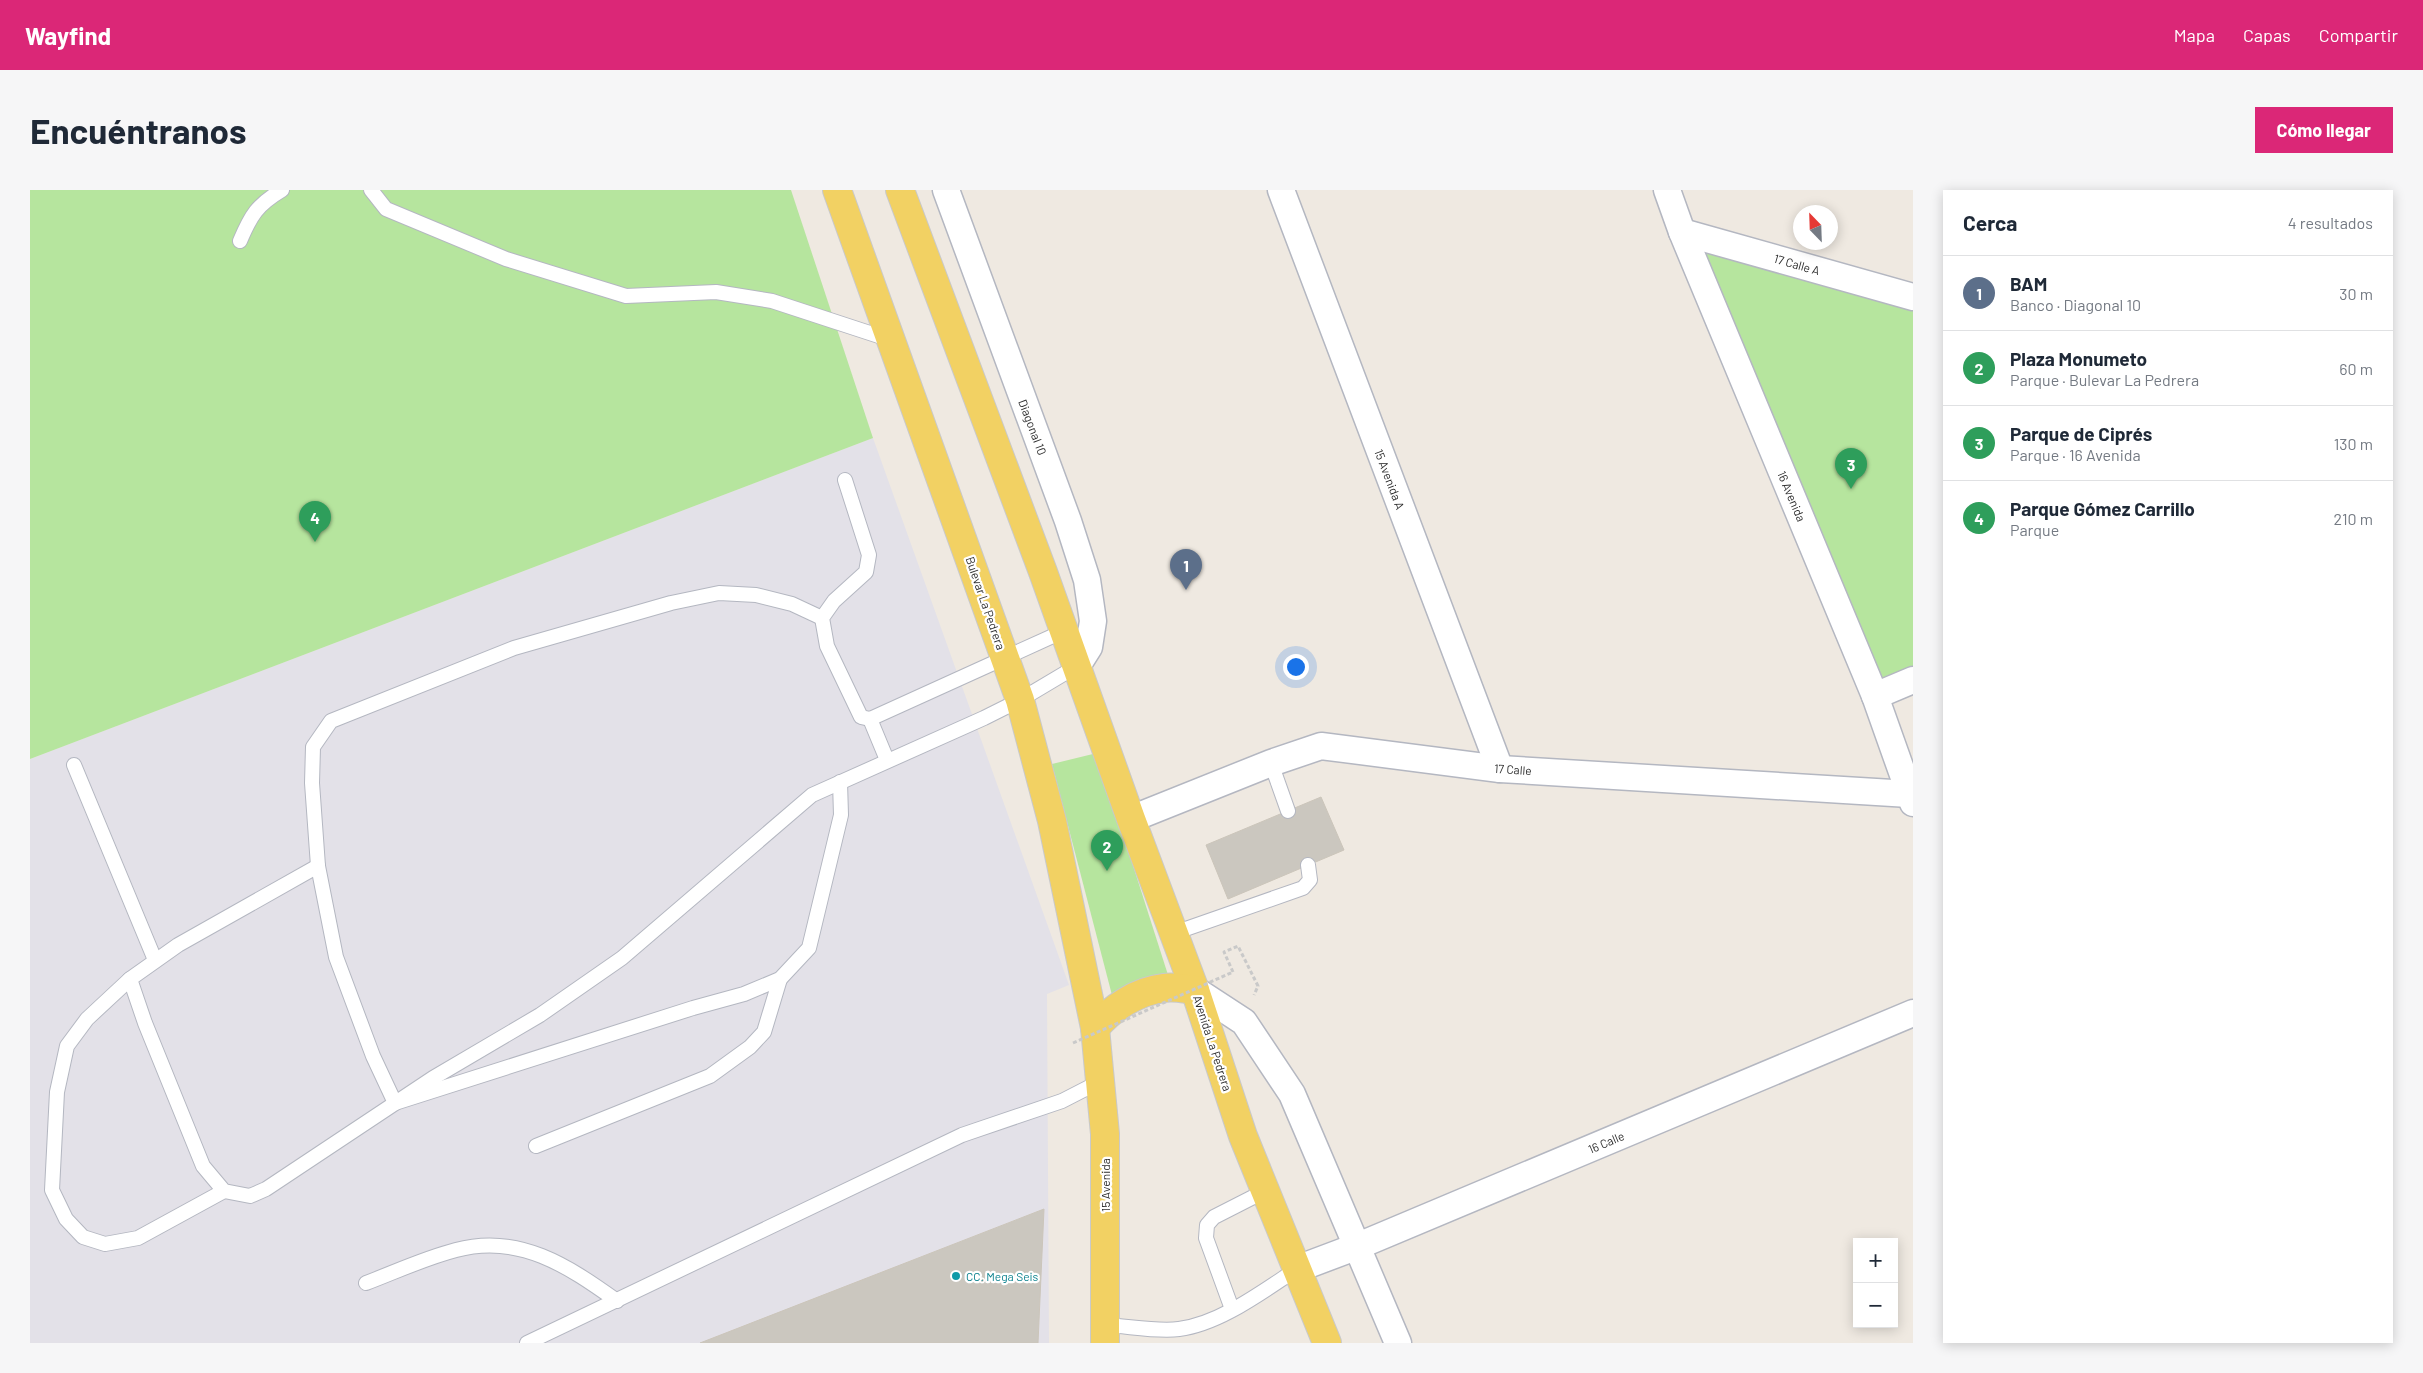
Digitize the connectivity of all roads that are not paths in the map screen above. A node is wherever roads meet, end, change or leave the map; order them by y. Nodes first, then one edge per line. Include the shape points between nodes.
1 (282, 190) edge
2 (371, 190) edge
3 (837, 190) edge
4 (900, 190) edge
5 (946, 190) edge
6 (1281, 190) edge
7 (1667, 190) edge
8 (1682, 232) junction
9 (240, 241) dead end
10 (1913, 297) edge
11 (891, 341) junction
12 (845, 480) dead end
13 (822, 618) junction
14 (1064, 630) junction
15 (1004, 658) junction
16 (1077, 666) junction
17 (1913, 680) edge
18 (1875, 696) junction
19 (1020, 700) junction
20 (870, 719) junction
21 (887, 760) junction
22 (1271, 763) junction
23 (74, 765) dead end
24 (1500, 769) junction
25 (840, 782) junction
26 (1911, 799) edge
27 (1288, 811) dead end
28 (1131, 819) junction
29 (1308, 865) dead end
30 (318, 866) junction
31 (1174, 933) junction
32 (155, 960) junction
33 (130, 979) junction
34 (780, 979) junction
35 (1195, 990) junction
36 (1913, 1013) edge
37 (1084, 1035) junction
38 (1099, 1082) junction
39 (395, 1103) junction
40 (536, 1146) dead end
41 (224, 1191) junction
42 (1265, 1191) junction
43 (1358, 1246) junction
44 (1297, 1269) junction
45 (366, 1283) dead end
46 (617, 1301) junction
47 (1232, 1309) junction
48 (1105, 1334) edge
49 (527, 1343) edge
50 (1327, 1343) edge
51 (1398, 1343) edge

1 - 9 lane via 263,201 250,217
2 - 11 lane via 386,210 506,259 626,296 716,292 772,301
3 - 11 main road, Bulevar La Pedrera
4 - 14 main road
5 - 16 street, Diagonal 10 via 1088,580 1093,621 1089,647
6 - 24 street, 15 Avenida A
7 - 8 street, 16 Avenida
8 - 10 street, 17 Calle A
8 - 18 street, 16 Avenida
11 - 15 main road, Bulevar La Pedrera via 982,588
12 - 13 lane via 869,555 866,572 834,601
13 - 20 lane via 827,646 856,708 861,717
13 - 30 lane via 756,595 719,593 671,603 514,648 331,721 313,747
14 - 15 lane
14 - 16 main road
15 - 19 main road, Bulevar La Pedrera
15 - 20 lane
16 - 19 lane
16 - 28 main road
17 - 18 street
18 - 26 street, 16 Avenida
19 - 21 lane
19 - 37 main road, Bulevar La Pedrera via 1052,821
20 - 21 lane
21 - 25 lane
22 - 24 street, 17 Calle via 1321,746
22 - 27 lane
22 - 28 street, 17 Calle
23 - 32 lane
24 - 26 street, 17 Calle
25 - 34 lane via 841,815 809,948
25 - 39 lane via 812,795 622,958 540,1014
28 - 31 main road
29 - 31 lane via 1310,880 1304,888
30 - 32 lane
30 - 39 lane via 336,957 373,1056
31 - 35 main road
32 - 33 lane
33 - 41 lane via 203,1166
33 - 41 lane via 87,1019 67,1046 57,1092 52,1190 66,1219 82,1237 105,1244 138,1238
34 - 39 lane via 744,994
34 - 40 lane via 764,1032 750,1047 710,1076
35 - 37 main road via 1164,988 1142,995 1121,1004
35 - 42 main road, Avenida La Pedrera via 1243,1136
35 - 43 street, Avenida La Pedrera via 1244,1022 1292,1094
36 - 43 street, 16 Calle
37 - 38 main road, 15 Avenida
38 - 46 lane via 1062,1101 962,1135
38 - 48 main road, 15 Avenida via 1105,1134
39 - 41 lane via 266,1189 250,1196
42 - 44 main road, Avenida La Pedrera
42 - 47 lane via 1214,1217 1207,1225 1206,1238
43 - 44 street, 16 Calle
43 - 51 street, Avenida La Pedrera
44 - 47 lane
44 - 50 main road, Avenida La Pedrera
45 - 46 lane via 456,1250 482,1246 515,1248 545,1256 577,1272
46 - 49 lane
47 - 48 lane via 1202,1323 1178,1329

